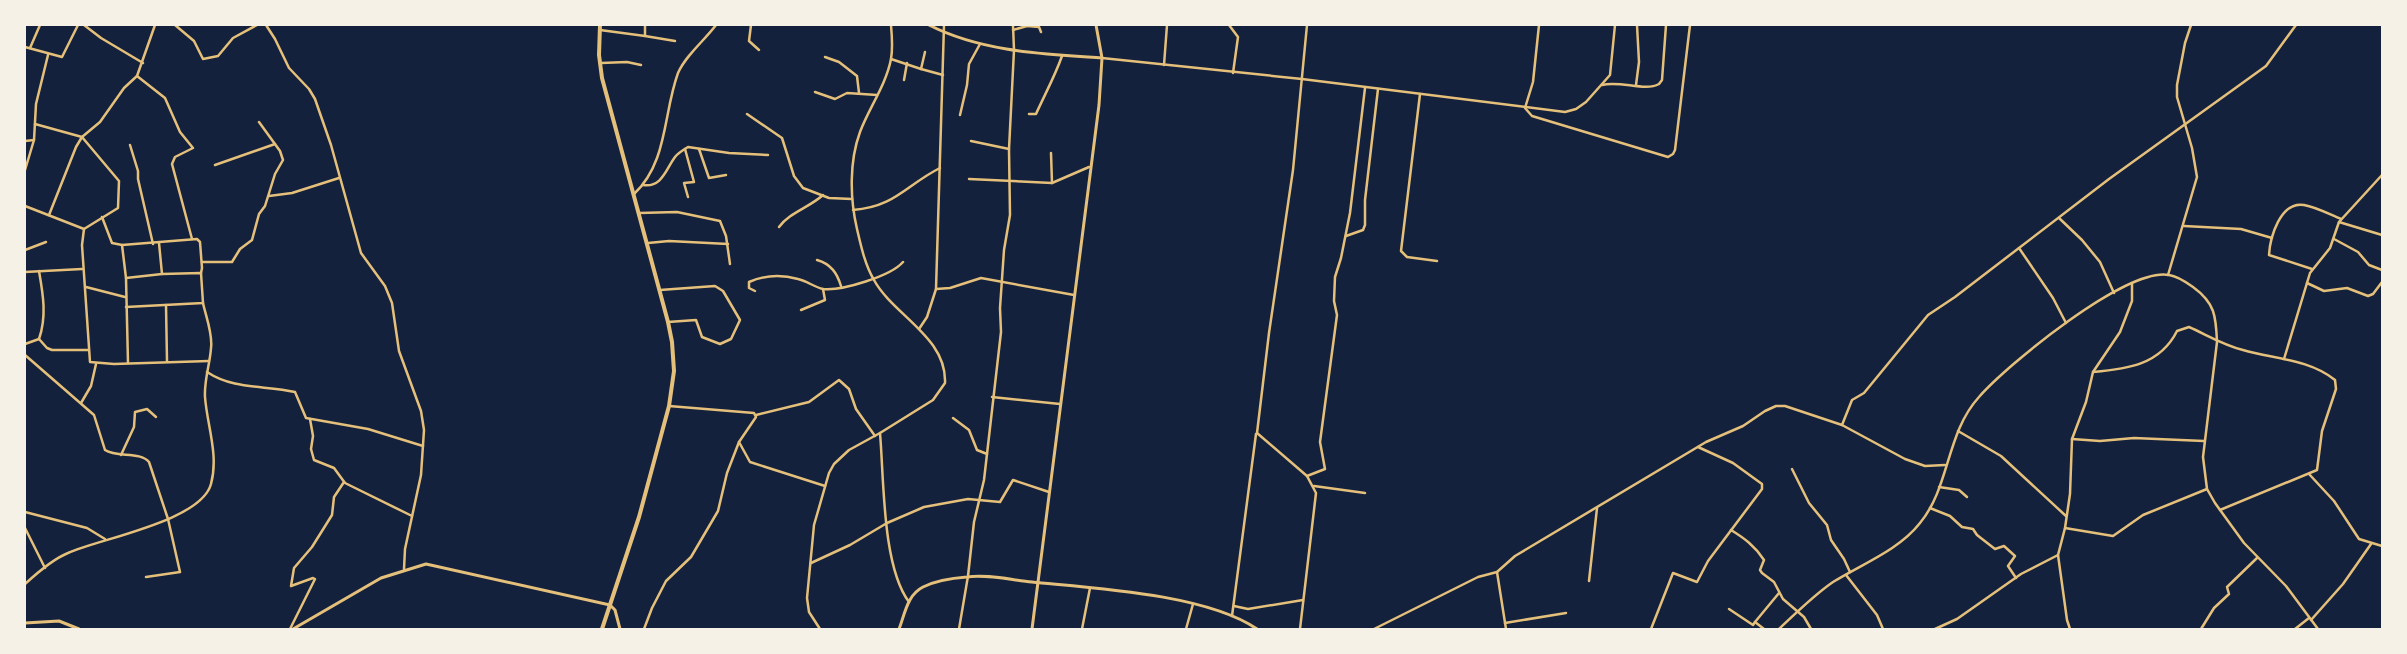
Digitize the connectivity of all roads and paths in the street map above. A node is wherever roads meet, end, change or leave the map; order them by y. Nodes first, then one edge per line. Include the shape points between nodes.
1 (40, 25) edge
2 (78, 25) edge
3 (84, 25) edge
4 (155, 25) edge
5 (175, 25) edge
6 (257, 25) edge
7 (266, 25) edge
8 (600, 25) edge
9 (645, 25) edge
10 (716, 25) edge
11 (751, 25) edge
12 (891, 25) edge
13 (929, 25) edge
14 (944, 25) edge
15 (1013, 25) edge
16 (1096, 25) edge
17 (1167, 25) edge
18 (1229, 25) edge
19 (1307, 25) edge
20 (1539, 25) edge
21 (1616, 25) edge
22 (1637, 25) edge
23 (1666, 25) edge
24 (1690, 25) edge
25 (2191, 25) edge
26 (2296, 25) edge
27 (1039, 26) edge
28 (600, 30) junction
29 (1013, 30) junction
30 (1041, 32) dead end
31 (944, 33) junction
32 (645, 36) junction
33 (675, 41) dead end
34 (980, 44) junction
35 (25, 47) edge
36 (30, 48) junction
37 (759, 50) dead end
38 (1014, 50) junction
39 (924, 52) dead end
40 (48, 55) junction
41 (1062, 56) junction
42 (824, 57) dead end
43 (1102, 58) junction
44 (891, 59) junction
45 (143, 63) junction
46 (599, 63) junction
47 (906, 63) junction
48 (641, 65) dead end
49 (1164, 65) junction
50 (920, 69) junction
51 (1233, 73) junction
52 (943, 75) junction
53 (137, 76) junction
54 (1302, 79) junction
55 (904, 80) dead end
56 (1601, 85) junction
57 (1636, 85) junction
58 (1365, 88) junction
59 (1378, 89) junction
60 (815, 92) dead end
61 (859, 92) junction
62 (1420, 94) junction
63 (877, 95) junction
64 (1525, 108) junction
65 (747, 114) dead end
66 (1029, 114) dead end
67 (960, 115) dead end
68 (258, 122) dead end
69 (35, 124) junction
70 (2186, 124) junction
71 (82, 137) junction
72 (34, 140) junction
73 (25, 141) edge
74 (971, 141) dead end
75 (275, 143) junction
76 (130, 145) dead end
77 (685, 149) junction
78 (699, 149) junction
79 (1009, 149) junction
80 (1051, 153) dead end
81 (768, 155) dead end
82 (215, 165) dead end
83 (1089, 167) junction
84 (940, 168) junction
85 (25, 170) edge
86 (726, 175) dead end
87 (2382, 175) edge
88 (339, 178) junction
89 (970, 179) dead end
90 (1009, 182) junction
91 (1052, 182) junction
92 (643, 185) junction
93 (633, 195) junction
94 (823, 195) junction
95 (269, 196) junction
96 (688, 197) dead end
97 (852, 199) junction
98 (25, 206) edge
99 (853, 210) junction
100 (638, 213) junction
101 (49, 215) junction
102 (102, 217) junction
103 (2059, 218) junction
104 (2340, 220) junction
105 (2184, 226) junction
106 (779, 227) dead end
107 (84, 228) junction
108 (2382, 235) edge
109 (1346, 236) junction
110 (2272, 238) junction
111 (192, 239) junction
112 (2334, 239) junction
113 (46, 242) dead end
114 (159, 243) junction
115 (648, 243) junction
116 (153, 244) junction
117 (728, 244) junction
118 (122, 245) junction
119 (2019, 248) junction
120 (25, 250) edge
121 (817, 260) dead end
122 (1437, 261) dead end
123 (202, 262) junction
124 (903, 262) dead end
125 (730, 264) dead end
126 (82, 269) junction
127 (2312, 269) junction
128 (2382, 270) edge
129 (39, 271) junction
130 (25, 272) edge
131 (162, 274) junction
132 (200, 274) junction
133 (2168, 275) junction
134 (126, 278) junction
135 (874, 280) junction
136 (1001, 282) junction
137 (2382, 282) edge
138 (2132, 283) junction
139 (2307, 283) junction
140 (841, 286) junction
141 (86, 287) junction
142 (823, 288) junction
143 (936, 289) junction
144 (660, 290) junction
145 (755, 291) dead end
146 (2114, 293) junction
147 (1074, 295) junction
148 (125, 297) junction
149 (203, 303) junction
150 (166, 305) junction
151 (126, 307) junction
152 (801, 310) dead end
153 (668, 322) junction
154 (2066, 322) junction
155 (919, 329) junction
156 (39, 339) junction
157 (2217, 342) junction
158 (25, 344) edge
159 (88, 350) junction
160 (25, 355) edge
161 (2284, 359) junction
162 (167, 361) junction
163 (209, 361) junction
164 (128, 363) junction
165 (96, 364) junction
166 (207, 372) junction
167 (2093, 372) junction
168 (992, 397) junction
169 (81, 403) junction
170 (1060, 404) junction
171 (669, 406) junction
172 (756, 416) junction
173 (156, 417) dead end
174 (953, 418) dead end
175 (310, 419) junction
176 (1842, 425) junction
177 (1958, 431) junction
178 (880, 433) junction
179 (1257, 433) junction
180 (874, 436) junction
181 (2072, 439) junction
182 (2204, 441) junction
183 (739, 442) junction
184 (423, 446) junction
185 (1698, 447) junction
186 (987, 454) junction
187 (121, 455) junction
188 (1945, 465) junction
189 (1792, 469) dead end
190 (2309, 474) junction
191 (1307, 476) junction
192 (344, 482) junction
193 (825, 486) junction
194 (1314, 486) junction
195 (1938, 487) junction
196 (2208, 489) junction
197 (1048, 492) junction
198 (1365, 493) dead end
199 (1967, 497) dead end
200 (979, 500) junction
201 (1597, 508) junction
202 (1930, 508) junction
203 (2220, 510) junction
204 (25, 512) edge
205 (412, 516) junction
206 (2066, 516) junction
207 (168, 518) junction
208 (887, 523) junction
209 (25, 528) edge
210 (2065, 528) junction
211 (1730, 530) junction
212 (105, 539) junction
213 (2372, 544) junction
214 (2382, 546) edge
215 (2058, 555) junction
216 (2257, 558) junction
217 (811, 563) junction
218 (45, 568) junction
219 (404, 569) junction
220 (1497, 572) junction
221 (1850, 572) junction
222 (1846, 574) junction
223 (968, 576) junction
224 (146, 577) dead end
225 (2016, 578) junction
226 (1590, 581) dead end
227 (1036, 583) junction
228 (25, 584) edge
229 (1090, 588) junction
230 (1779, 593) junction
231 (1303, 600) junction
232 (909, 602) junction
233 (1192, 604) junction
234 (610, 605) junction
235 (1234, 606) junction
236 (1729, 609) dead end
237 (1798, 611) junction
238 (1566, 613) dead end
239 (1232, 616) junction
240 (2310, 619) junction
241 (1755, 622) junction
242 (25, 623) edge
243 (1505, 623) junction
244 (79, 629) edge
245 (291, 629) edge
246 (602, 629) edge
247 (620, 629) edge
248 (644, 629) edge
249 (820, 629) edge
250 (899, 629) edge
251 (959, 629) edge
252 (1032, 629) edge
253 (1082, 629) edge
254 (1186, 629) edge
255 (1257, 629) edge
256 (1300, 629) edge
257 (1374, 629) edge
258 (1506, 629) edge
259 (1651, 629) edge
260 (1764, 629) edge
261 (1779, 629) edge
262 (1811, 629) edge
263 (1883, 629) edge
264 (1935, 629) edge
265 (2070, 629) edge
266 (2201, 629) edge
267 (2295, 629) edge
268 (2318, 629) edge

1 - 36 street
2 - 40 street via 62,57
3 - 45 street
4 - 45 street
5 - 6 street via 194,42 203,59 218,56 233,38
7 - 88 street via 289,68 315,99
8 - 28 highway
9 - 32 street
10 - 92 street via 678,74 659,154
11 - 37 street via 749,41
12 - 44 street
13 - 31 main road
14 - 31 street
15 - 29 street
16 - 43 main road
17 - 49 street
18 - 51 street via 1238,38
19 - 54 street
20 - 64 street via 1533,82
21 - 56 street via 1610,75
22 - 57 street via 1639,62
23 - 57 street via 1660,84 1650,87
24 - 64 street via 1675,150 1668,157 1536,119
25 - 70 street via 2184,43 2177,85 2179,106
26 - 70 street via 2266,66
27 - 29 street
27 - 30 street
28 - 32 street
28 - 46 highway
29 - 38 street
31 - 34 main road
31 - 52 street
32 - 33 street
34 - 38 main road
34 - 67 street via 969,64
35 - 36 street
36 - 40 street
38 - 41 main road
38 - 79 street
39 - 50 street
40 - 69 street
41 - 43 main road
41 - 66 street via 1036,114
42 - 61 street via 839,62 857,76
43 - 49 street
43 - 83 main road
44 - 47 street
44 - 63 street
45 - 53 street
46 - 48 street
46 - 93 highway
47 - 50 street
47 - 55 street
49 - 51 street
50 - 52 street
51 - 54 street
52 - 84 street
53 - 71 street via 124,88 100,122
53 - 111 street via 165,98 180,132 193,148 175,157 172,164
54 - 58 street
54 - 179 street
56 - 57 street
56 - 64 street via 1576,109 1553,112
58 - 59 street
58 - 109 street
59 - 62 street
59 - 109 street via 1365,200 1366,225 1363,230
60 - 61 street via 835,99
61 - 63 street
62 - 64 street
62 - 122 street via 1401,251 1407,257
63 - 97 street via 859,135 852,175
65 - 94 street via 782,138 791,170 803,188
68 - 75 street
69 - 71 street
69 - 72 street
70 - 103 street
70 - 105 street via 2197,177
71 - 101 street
71 - 102 street via 119,182 118,208
72 - 73 street
72 - 85 street
74 - 79 street
75 - 82 street
75 - 95 street via 283,160
76 - 116 street
77 - 78 street
77 - 92 street via 677,154 662,179 650,186
77 - 96 street via 694,182 684,183
78 - 81 street
78 - 86 street via 709,178
79 - 90 street
80 - 91 street
83 - 91 street
83 - 147 main road
84 - 99 street via 877,206
84 - 143 street
87 - 104 street
88 - 95 street via 292,193
88 - 184 street via 362,256 385,286 392,303 399,351 423,421
89 - 90 street
90 - 91 street
90 - 136 street via 1010,215
92 - 93 street
93 - 100 highway
94 - 97 street
94 - 106 street
95 - 123 street via 259,214 252,240 240,249 234,261
97 - 99 street
98 - 101 street
99 - 135 street
100 - 115 highway
100 - 117 street via 677,212 720,221
101 - 107 street
102 - 107 street
102 - 118 street via 112,243
103 - 119 street
103 - 146 street via 2100,262
104 - 108 street
104 - 110 street via 2305,205 2296,205 2283,214
104 - 112 street
105 - 110 street via 2241,229
105 - 133 street
107 - 126 street
109 - 191 street via 1335,277 1337,315 1320,442 1325,469
110 - 127 street via 2269,256
111 - 114 street
111 - 123 street via 200,242
112 - 127 street via 2327,254
112 - 128 street via 2358,252 2369,265
113 - 120 street
114 - 116 street
114 - 131 street
115 - 117 street
115 - 144 highway
116 - 118 street
117 - 125 street
118 - 134 street
119 - 154 street
119 - 176 street via 1928,315 1864,393 1852,400
121 - 140 street via 831,267
123 - 132 street
124 - 135 street
126 - 129 street
126 - 141 street
127 - 139 street
129 - 130 street
129 - 156 street via 44,313 44,327
131 - 132 street
131 - 134 street
132 - 149 street
133 - 138 street
133 - 157 street via 2190,285 2211,304
134 - 148 street
135 - 140 street
135 - 155 street
136 - 143 street via 979,278 959,286
136 - 147 street
136 - 168 street via 1001,332
137 - 139 street via 2368,296 2347,288 2324,291
138 - 146 street
138 - 167 street via 2132,301 2120,332
139 - 161 street
140 - 142 street
141 - 148 street
141 - 159 street
142 - 145 street via 797,278 769,275 748,282 749,288
142 - 152 street via 825,300
143 - 155 street via 927,317
144 - 153 highway
144 - 153 street via 715,286 723,291 740,320 731,339 720,344 702,337 696,320
146 - 154 street
147 - 170 main road
148 - 151 street
149 - 150 street
149 - 163 street via 212,343
150 - 151 street
150 - 162 street
151 - 164 street
153 - 171 highway via 674,371
154 - 177 street via 1978,397
155 - 178 street via 937,354 944,371 944,383 933,400
156 - 158 street
156 - 159 street via 52,350
157 - 161 street
157 - 167 street via 2186,327 2177,331 2174,338 2152,358 2131,368
157 - 182 street
159 - 165 street via 90,362
160 - 169 street
161 - 190 street via 2322,371 2337,382 2320,442 2318,469
162 - 163 street
162 - 164 street
163 - 166 street
164 - 165 street
165 - 169 street via 91,386
166 - 175 street via 231,384 296,392 304,417
166 - 207 street via 205,395 214,458 212,483 200,502
167 - 181 street
168 - 170 street
168 - 186 street
169 - 187 street via 96,420 105,450
170 - 197 main road
171 - 172 street via 754,413
171 - 234 highway via 639,517
172 - 180 street via 809,402 839,380 849,389 856,409
172 - 183 street
173 - 187 street via 147,409 135,412 134,427
174 - 186 street via 969,430 977,450
175 - 184 street via 368,429
175 - 192 street via 313,459 334,468
176 - 185 street via 1786,406 1776,406
176 - 188 street via 1905,459 1925,466
177 - 188 street
177 - 206 street via 2001,456
178 - 180 street
178 - 208 street
179 - 191 street
179 - 235 street
180 - 193 street via 840,457
181 - 182 street
181 - 206 street
182 - 196 street via 2203,466
183 - 193 street via 753,464
183 - 248 street via 732,456 718,511 691,557 666,582
184 - 205 street
185 - 201 street
185 - 211 street via 1733,463 1762,484 1762,489
186 - 200 street
187 - 207 street via 147,460
188 - 195 street
189 - 221 street via 1809,503 1827,525
190 - 203 street
190 - 213 street via 2334,501 2359,538
191 - 194 street
192 - 205 street
192 - 245 street via 334,497 332,515 293,570 292,586 315,579
193 - 217 street via 814,525
194 - 198 street
194 - 231 street via 1316,502
195 - 199 street via 1958,490
195 - 202 street
196 - 203 street
196 - 210 street via 2143,515 2114,536
197 - 200 street via 1015,480 1002,501
197 - 227 main road
200 - 208 street via 934,504
200 - 223 street
201 - 220 street via 1515,556
201 - 226 street
202 - 221 street via 1920,524 1898,544
202 - 225 street via 1950,516 1962,527 1974,529 1995,549 2004,546 2009,549 2015,556 2008,566
203 - 216 street
204 - 212 street via 88,528
205 - 219 street
206 - 210 street
207 - 212 street
207 - 224 street via 180,572
208 - 217 street
208 - 232 street via 893,562
209 - 218 street
210 - 215 street
211 - 230 street via 1750,542 1762,557 1760,572 1774,582
211 - 259 street via 1697,582 1673,573
212 - 218 street via 64,554
213 - 214 street
213 - 240 street via 2343,584
215 - 225 street
215 - 265 street
216 - 240 street via 2286,586
216 - 266 street via 2228,587 2229,594 2214,608
217 - 249 street via 807,605
218 - 228 street
219 - 234 main road via 430,564
219 - 245 main road via 381,578
220 - 243 street
220 - 257 street via 1478,578
221 - 222 street
222 - 237 street
222 - 263 street via 1873,609
223 - 227 main road
223 - 232 main road via 924,586
223 - 251 street
225 - 264 street via 1957,619
227 - 229 main road
227 - 252 main road
229 - 233 main road
229 - 253 street
230 - 237 street
230 - 241 street
231 - 235 street via 1248,609
231 - 256 street
232 - 250 main road
233 - 239 main road
233 - 254 street
234 - 246 highway
234 - 247 main road via 615,610
235 - 239 street
236 - 241 street via 1753,625
237 - 261 street
237 - 262 street
238 - 243 street
239 - 255 main road
240 - 267 street
240 - 268 street
241 - 260 street
242 - 244 main road via 59,621
243 - 258 street

